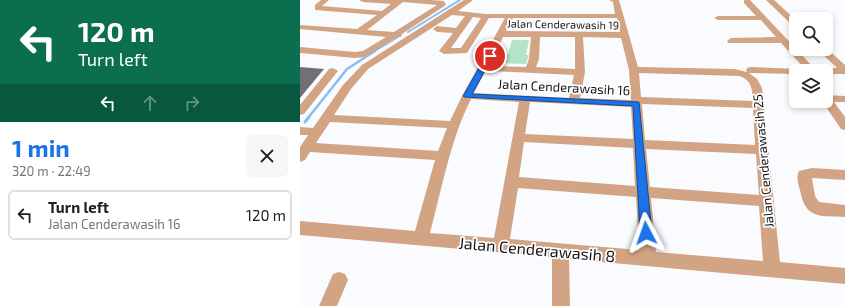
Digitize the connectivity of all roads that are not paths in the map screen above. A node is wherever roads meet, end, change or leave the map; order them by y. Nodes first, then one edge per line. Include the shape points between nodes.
1 (326, 0) edge
2 (363, 0) edge
3 (469, 0) edge
4 (613, 0) edge
5 (769, 0) edge
6 (400, 1) edge
7 (450, 12) junction
8 (384, 13) junction
9 (486, 16) junction
10 (510, 16) junction
11 (620, 16) junction
12 (468, 18) junction
13 (718, 18) dead end
14 (763, 18) junction
15 (789, 18) edge
16 (300, 27) edge
17 (773, 28) junction
18 (437, 29) junction
19 (789, 29) edge
20 (458, 31) junction
21 (360, 32) junction
22 (396, 34) junction
23 (501, 34) junction
24 (536, 34) junction
25 (579, 35) junction
26 (625, 35) junction
27 (409, 39) junction
28 (783, 40) junction
29 (731, 41) dead end
30 (300, 50) edge
31 (829, 56) edge
32 (805, 64) edge
33 (495, 69) dead end
34 (530, 70) junction
35 (634, 70) junction
36 (751, 70) dead end
37 (333, 71) dead end
38 (789, 71) edge
39 (833, 71) edge
40 (845, 71) edge
41 (580, 72) junction
42 (467, 96) junction
43 (833, 99) edge
44 (845, 99) edge
45 (525, 100) junction
46 (574, 102) junction
47 (636, 102) junction
48 (758, 105) junction
49 (832, 108) edge
50 (300, 112) edge
51 (325, 118) junction
52 (454, 125) junction
53 (845, 126) edge
54 (300, 131) edge
55 (317, 132) junction
56 (519, 138) junction
57 (639, 144) junction
58 (761, 150) junction
59 (304, 152) edge
60 (443, 156) junction
61 (845, 175) edge
62 (511, 182) junction
63 (643, 193) junction
64 (766, 201) junction
65 (845, 212) edge
66 (300, 228) edge
67 (421, 238) junction
68 (500, 245) junction
69 (560, 250) junction
70 (648, 259) junction
71 (772, 269) junction
72 (845, 276) edge
73 (339, 280) dead end
74 (328, 306) edge
75 (561, 306) edge

1 - 8 street via 318,8
2 - 6 street
3 - 7 street
4 - 11 street via 616,1
5 - 14 street via 743,1
5 - 15 street
6 - 8 street
6 - 22 street via 442,5
7 - 12 street
7 - 27 street
8 - 21 street
9 - 10 street
9 - 12 street
9 - 20 street via 464,51 444,51
10 - 11 street
10 - 23 street
11 - 26 street
12 - 18 street via 451,20
12 - 20 street
13 - 14 street
14 - 17 street
16 - 21 street
17 - 19 street
17 - 28 street
18 - 20 street
18 - 27 street via 416,43
21 - 22 street
22 - 27 street
22 - 30 street via 360,55
23 - 24 street, Jalan Cenderawasih 19
23 - 42 street
24 - 25 street, Jalan Cenderawasih 19
24 - 34 street via 534,59
25 - 26 street, Jalan Cenderawasih 19
25 - 41 street
26 - 35 street
27 - 51 street via 357,74
28 - 29 street
28 - 32 street
31 - 40 street
33 - 34 street
34 - 41 street
35 - 47 street
35 - 48 street, Jalan Cenderawasih 25 via 741,73 752,78 756,84
36 - 38 street
37 - 50 street
39 - 40 street
41 - 46 street
42 - 45 street, Jalan Cenderawasih 16
42 - 52 street
43 - 44 street
45 - 46 street, Jalan Cenderawasih 16
45 - 56 street
46 - 47 street, Jalan Cenderawasih 16
47 - 48 street, Jalan Cenderawasih 16
47 - 57 street
48 - 58 street, Jalan Cenderawasih 25
49 - 53 street
51 - 52 street
51 - 55 street
52 - 60 street
54 - 55 street
55 - 59 street
56 - 57 street
56 - 62 street
57 - 58 street
57 - 63 street
58 - 64 street, Jalan Cenderawasih 25
59 - 60 street
60 - 67 street
61 - 65 street via 804,175 812,206 821,210
62 - 63 street
62 - 68 street
63 - 64 street
63 - 70 street
64 - 71 street, Jalan Cenderawasih 25
66 - 67 street, Jalan Cenderawasih 8
67 - 68 street, Jalan Cenderawasih 8
68 - 69 street, Jalan Cenderawasih 8
69 - 70 street, Jalan Cenderawasih 8
69 - 75 street
70 - 71 street, Jalan Cenderawasih 8
71 - 72 street, Jalan Cenderawasih 8
73 - 74 street

